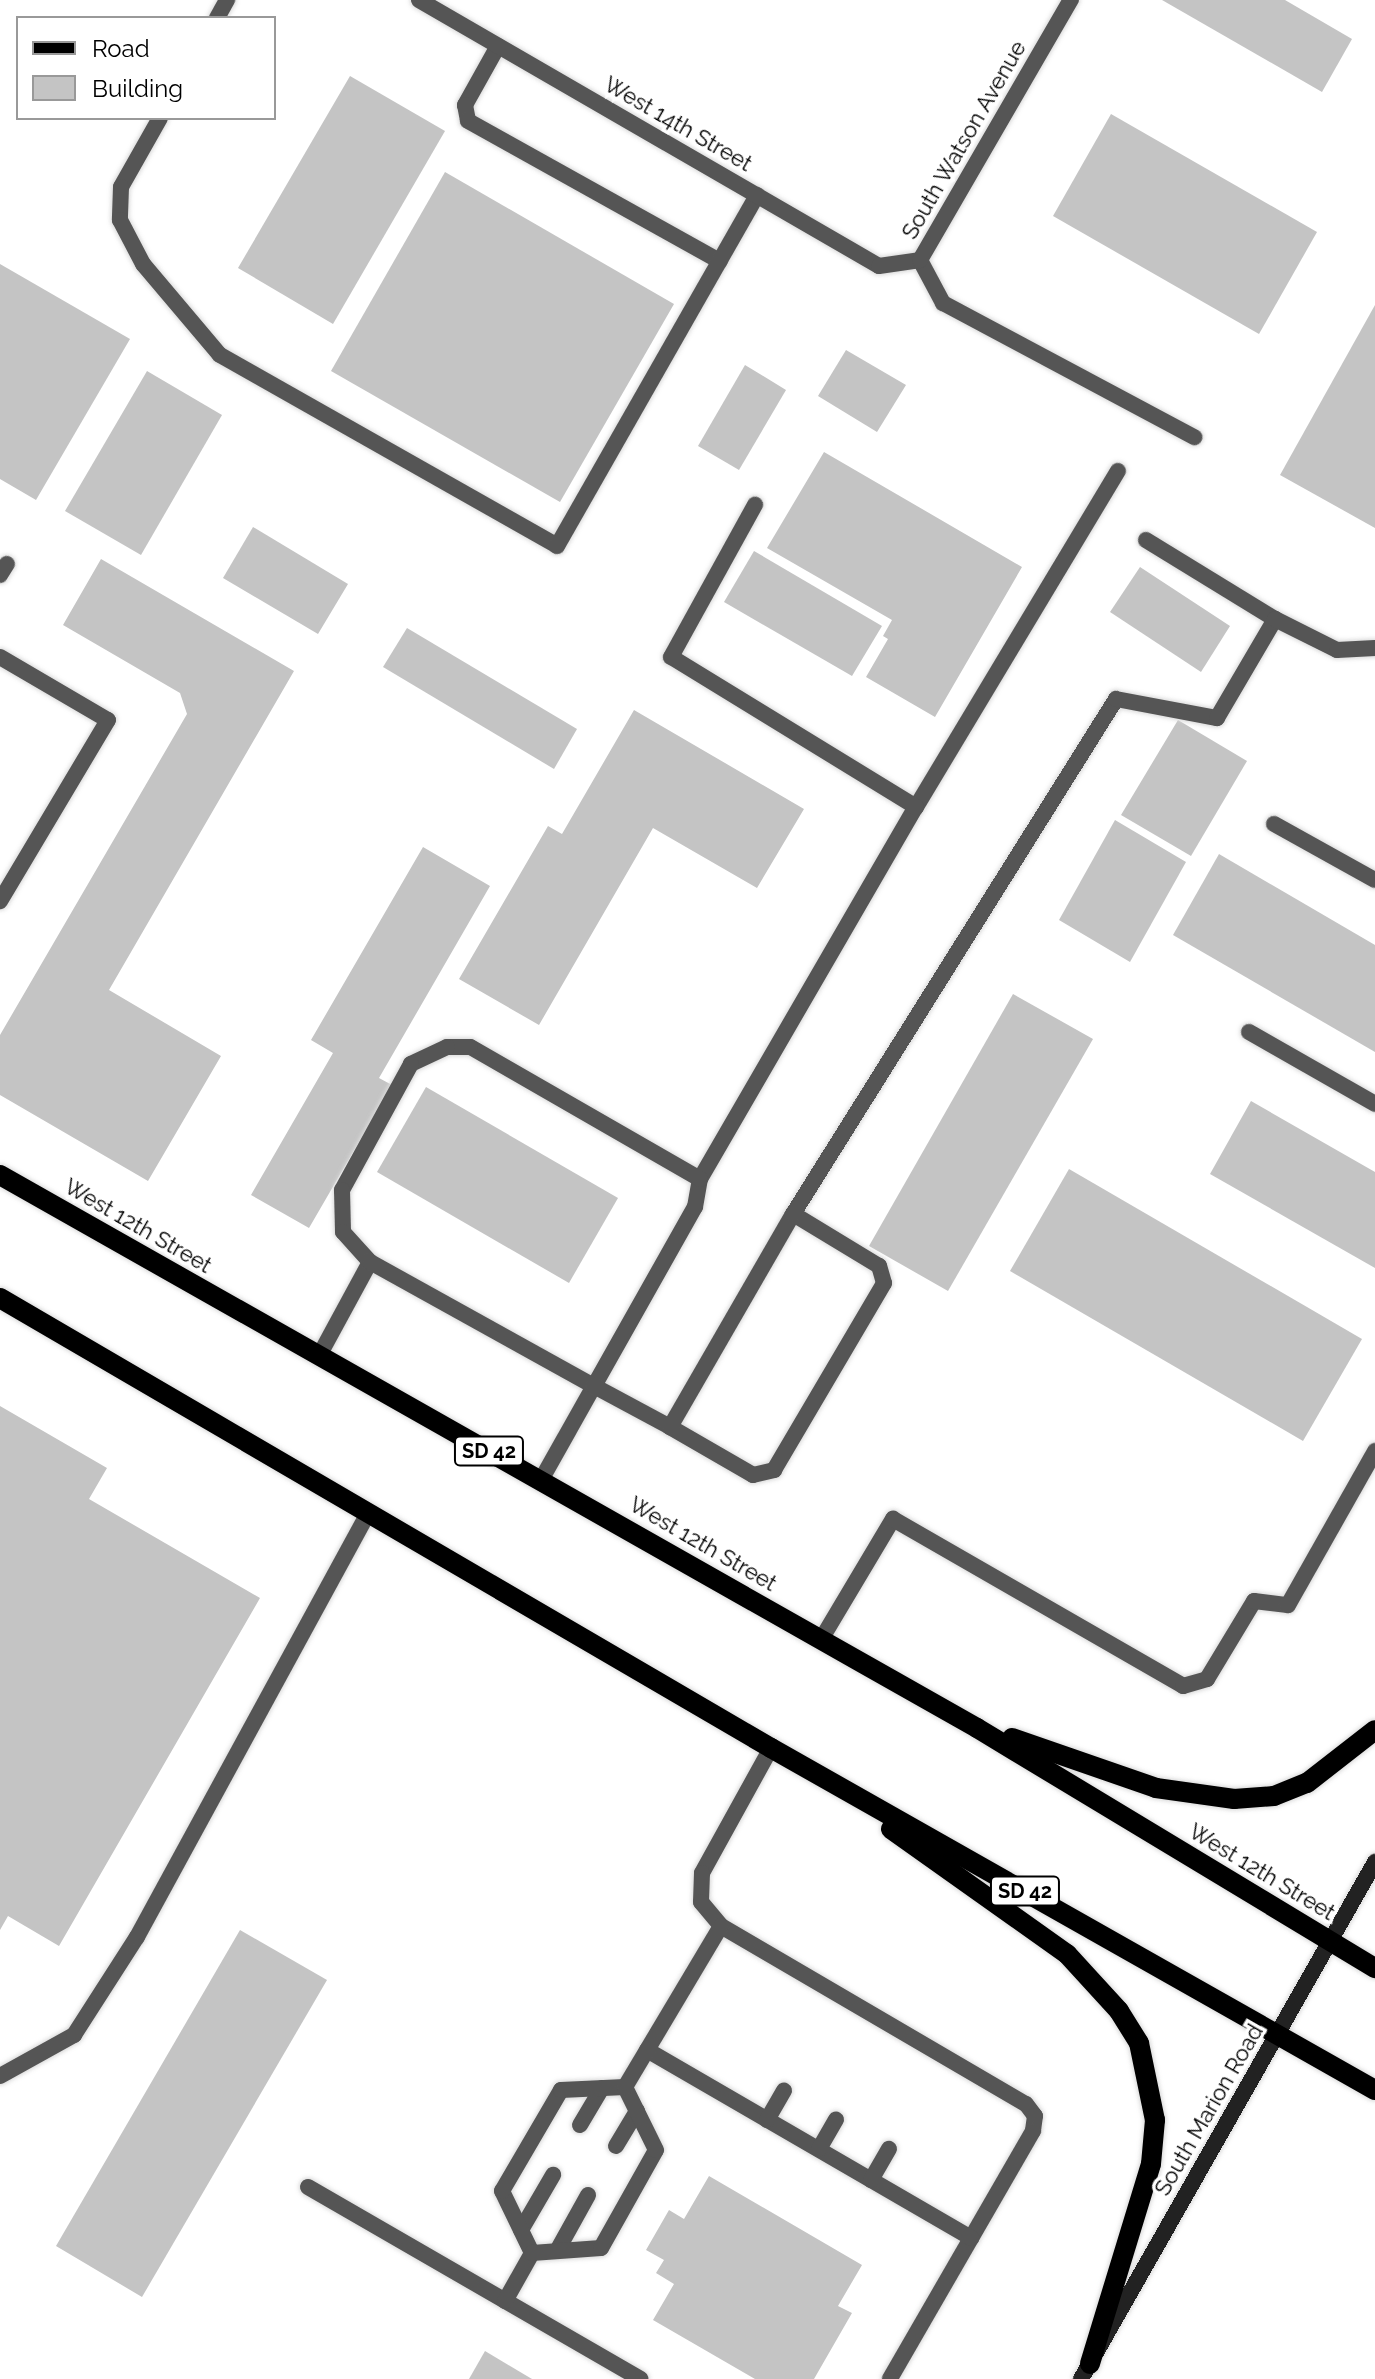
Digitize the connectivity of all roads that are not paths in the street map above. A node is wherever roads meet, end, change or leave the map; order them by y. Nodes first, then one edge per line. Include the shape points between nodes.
1 (419, 0) edge
2 (1071, 0) edge
3 (498, 46) junction
4 (159, 120) edge
5 (757, 195) junction
6 (920, 260) junction
7 (720, 261) junction
8 (1194, 437) dead end
9 (1118, 471) dead end
10 (755, 505) dead end
11 (1146, 540) dead end
12 (1275, 619) junction
13 (1375, 648) edge
14 (0, 657) edge
15 (916, 807) junction
16 (1274, 824) dead end
17 (1375, 880) edge
18 (0, 901) edge
19 (1249, 1032) dead end
20 (1375, 1104) edge
21 (0, 1175) edge
22 (700, 1179) junction
23 (793, 1214) junction
24 (370, 1262) junction
25 (0, 1298) edge
26 (319, 1356) junction
27 (594, 1386) junction
28 (670, 1427) junction
29 (1375, 1451) edge
30 (541, 1480) junction
31 (367, 1515) junction
32 (822, 1638) junction
33 (977, 1728) junction
34 (1375, 1730) edge
35 (771, 1748) junction
36 (1375, 1862) edge
37 (721, 1926) junction
38 (1330, 1941) junction
39 (1375, 1968) edge
40 (1278, 2033) junction
41 (647, 2050) junction
42 (0, 2076) edge
43 (625, 2087) junction
44 (602, 2088) junction
45 (784, 2090) dead end
46 (1375, 2090) edge
47 (637, 2111) junction
48 (767, 2120) junction
49 (836, 2120) dead end
50 (580, 2125) dead end
51 (616, 2146) dead end
52 (819, 2149) junction
53 (889, 2149) dead end
54 (553, 2175) dead end
55 (871, 2180) junction
56 (308, 2187) dead end
57 (588, 2195) dead end
58 (521, 2230) junction
59 (971, 2238) junction
60 (557, 2251) junction
61 (532, 2253) junction
62 (505, 2301) junction
63 (1085, 2372) edge
64 (641, 2379) edge
65 (890, 2379) edge

1 - 3 street, West 14th Street
2 - 6 street, South Watson Avenue
3 - 5 street, West 14th Street
3 - 7 street via 465,105 468,121
4 - 7 street via 121,187 120,220 143,264 220,355 557,546
5 - 6 street, West 14th Street via 879,266
5 - 7 street
6 - 8 street via 943,303
9 - 15 street
10 - 15 street via 671,657
11 - 12 street
12 - 13 street via 1337,650
12 - 23 street via 1217,718 1116,699
14 - 18 street via 108,720
15 - 22 street
16 - 17 street
19 - 20 street
21 - 26 main road, West 12th Street / SD 42
22 - 24 street via 470,1047 447,1047 411,1064 342,1190 343,1232
22 - 27 street via 695,1207
23 - 28 street
23 - 28 street via 879,1266 884,1283 774,1470 753,1475
24 - 26 street
24 - 27 street
25 - 31 main road, SD 42
26 - 30 main road, West 12th Street / SD 42
27 - 28 street
27 - 30 street
29 - 32 street via 1288,1605 1254,1601 1207,1679 1183,1686 893,1519
30 - 32 main road, West 12th Street / SD 42
31 - 35 main road, SD 42
31 - 42 street via 137,1937 74,2035
32 - 33 main road, West 12th Street / SD 42
33 - 34 main road via 1156,1788 1234,1799 1274,1796 1307,1783
33 - 38 main road, West 12th Street / SD 42
35 - 37 street via 702,1873 701,1902
35 - 40 main road, SD 42
35 - 63 main road via 1029,1923 1095,1980 1139,2043 1155,2120 1151,2164
36 - 38 main road, South Marion Road
37 - 41 street
37 - 59 street via 835,2000 1026,2104 1035,2116 1033,2131
38 - 39 main road, West 12th Street / SD 42
38 - 40 main road, South Marion Road
40 - 46 main road, SD 42
40 - 63 main road, South Marion Road
41 - 43 street
41 - 48 street
43 - 44 street
43 - 47 street
44 - 50 street
44 - 58 street via 561,2090 502,2191
45 - 48 street
47 - 51 street
47 - 60 street via 656,2150 601,2248
48 - 52 street
49 - 52 street
52 - 55 street
53 - 55 street
54 - 58 street
55 - 59 street
56 - 62 street
57 - 60 street
58 - 61 street
59 - 65 street
60 - 61 street
61 - 62 street
62 - 64 street

